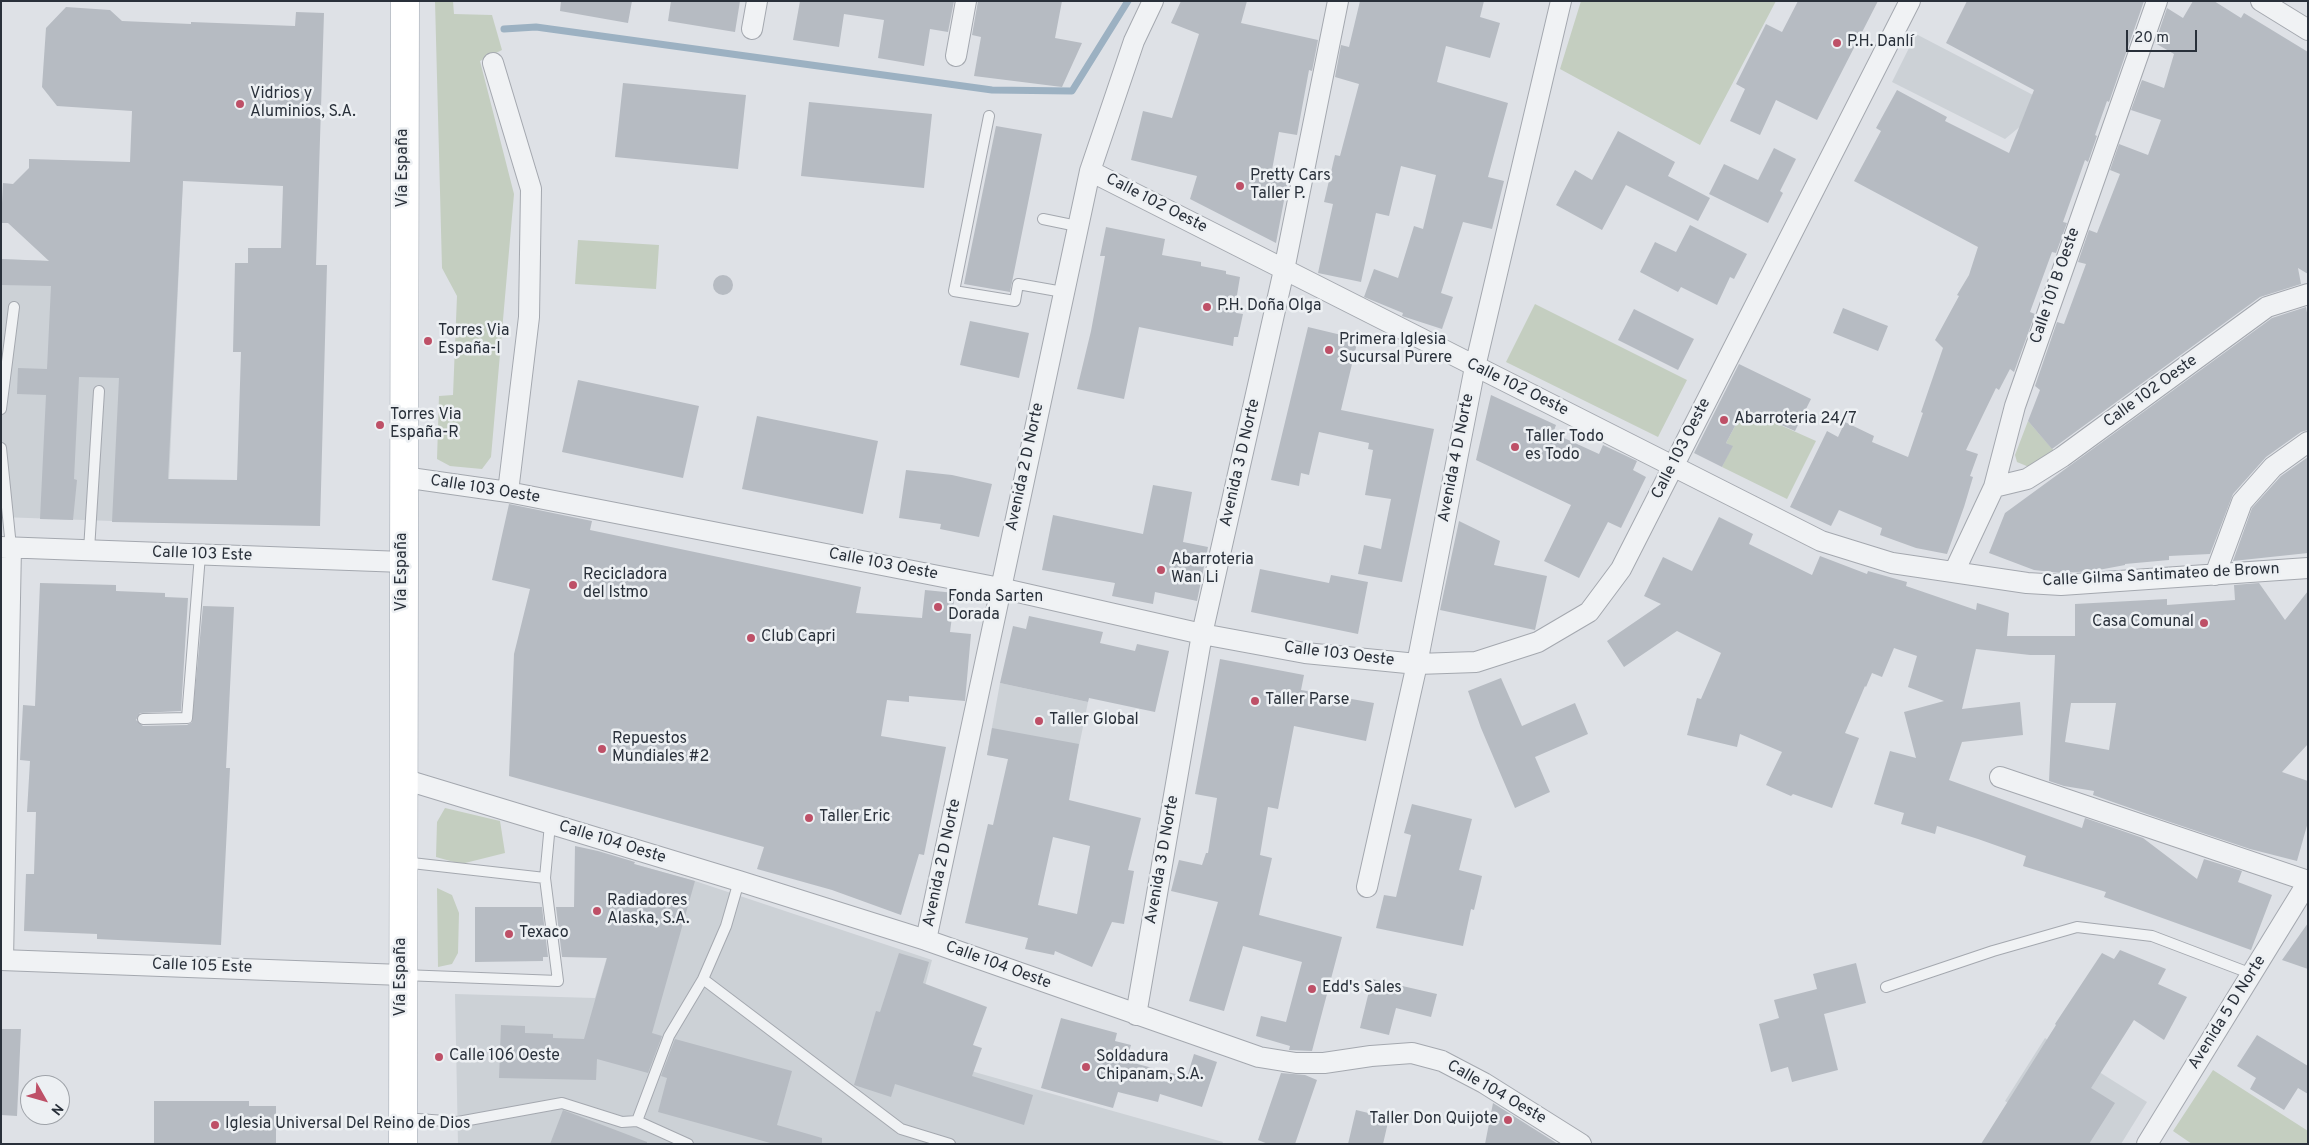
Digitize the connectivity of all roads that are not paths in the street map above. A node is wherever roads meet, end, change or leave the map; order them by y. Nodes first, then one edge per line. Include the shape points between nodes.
1 (405, 1) edge
2 (757, 1) edge
3 (966, 1) edge
4 (1153, 1) edge
5 (1338, 1) edge
6 (1561, 1) edge
7 (1910, 1) edge
8 (2157, 1) edge
9 (2261, 1) edge
10 (752, 28) dead end
11 (2308, 30) edge
12 (956, 56) dead end
13 (493, 63) dead end
14 (989, 116) dead end
15 (1090, 171) junction
16 (1043, 219) dead end
17 (1077, 226) junction
18 (1284, 270) junction
19 (1063, 292) junction
20 (2308, 294) edge
21 (14, 307) dead end
22 (1475, 367) junction
23 (99, 391) dead end
24 (1, 409) edge
25 (2308, 442) edge
26 (1, 448) edge
27 (1674, 465) junction
28 (403, 477) junction
29 (1994, 487) junction
30 (508, 492) junction
31 (6, 547) edge
32 (89, 550) junction
33 (200, 554) junction
34 (403, 562) junction
35 (2308, 568) edge
36 (1955, 570) junction
37 (2215, 575) junction
38 (1000, 588) junction
39 (1202, 634) junction
40 (1416, 664) junction
41 (143, 719) dead end
42 (2000, 777) dead end
43 (403, 779) junction
44 (550, 824) junction
45 (402, 862) junction
46 (545, 878) junction
47 (739, 880) junction
48 (2308, 881) edge
49 (1367, 887) dead end
50 (926, 940) junction
51 (2, 960) edge
52 (2252, 974) junction
53 (402, 975) junction
54 (703, 979) junction
55 (1886, 987) dead end
56 (1136, 1015) junction
57 (637, 1121) junction
58 (403, 1131) edge
59 (688, 1144) edge
60 (950, 1144) edge
61 (1581, 1144) edge
62 (2147, 1144) edge

1 - 28 main road, Vía España
2 - 10 street
3 - 12 street
4 - 15 street, Avenida 2 D Norte via 1134,42
5 - 18 street, Avenida 3 D Norte
6 - 22 street, Avenida 4 D Norte
7 - 27 street, Calle 103 Oeste
8 - 29 street, Calle 101 B Oeste via 2015,406
9 - 11 street
13 - 30 street via 531,189 529,317
14 - 19 lane via 954,291 1014,301 1018,284
15 - 17 street, Avenida 2 D Norte
15 - 18 street, Calle 102 Oeste
16 - 17 lane
17 - 19 street, Avenida 2 D Norte
18 - 22 street, Calle 102 Oeste
18 - 39 street, Avenida 3 D Norte
19 - 38 street, Avenida 2 D Norte
20 - 29 street, Calle 102 Oeste via 2267,307 2062,457 2027,479
21 - 24 lane
22 - 27 street, Calle 102 Oeste
22 - 40 street, Avenida 4 D Norte
23 - 32 lane
25 - 37 street via 2273,467 2242,502
26 - 31 lane
27 - 36 street, Calle 102 Oeste via 1821,541 1892,563
27 - 40 street, Calle 103 Oeste via 1622,569 1589,612 1538,642 1476,662
28 - 30 street, Calle 103 Oeste
28 - 34 main road, Vía España
29 - 36 street, Calle 101 B Oeste
30 - 38 street, Calle 103 Oeste
31 - 32 street, Calle 103 Este
31 - 51 street
32 - 33 street, Calle 103 Este
33 - 34 street, Calle 103 Este
33 - 41 lane via 187,718
34 - 43 main road, Vía España
35 - 37 street, Calle Gilma Santimateo de Brown
36 - 37 street, Calle Gilma Santimateo de Brown via 2026,583 2061,585
38 - 39 street, Calle 103 Oeste
38 - 50 street, Avenida 2 D Norte
39 - 40 street, Calle 103 Oeste via 1305,653
39 - 56 street, Avenida 3 D Norte
40 - 49 street, Avenida 4 D Norte
42 - 48 street
43 - 44 street, Calle 104 Oeste
43 - 45 main road, Vía España
44 - 46 lane
44 - 47 street, Calle 104 Oeste
45 - 46 lane
45 - 53 main road, Vía España
46 - 53 lane via 558,981
47 - 50 street, Calle 104 Oeste
47 - 54 lane via 726,926
48 - 52 street, Avenida 5 D Norte
50 - 56 street, Calle 104 Oeste
51 - 53 street, Calle 105 Este
52 - 55 lane via 2152,936 2077,927
52 - 62 street, Avenida 5 D Norte
53 - 58 main road, Vía España
54 - 57 lane via 669,1036
54 - 60 lane via 901,1129
56 - 61 street, Calle 104 Oeste via 1259,1057 1296,1063 1412,1053 1442,1061 1484,1083
57 - 58 lane via 622,1122 562,1103
57 - 59 lane

